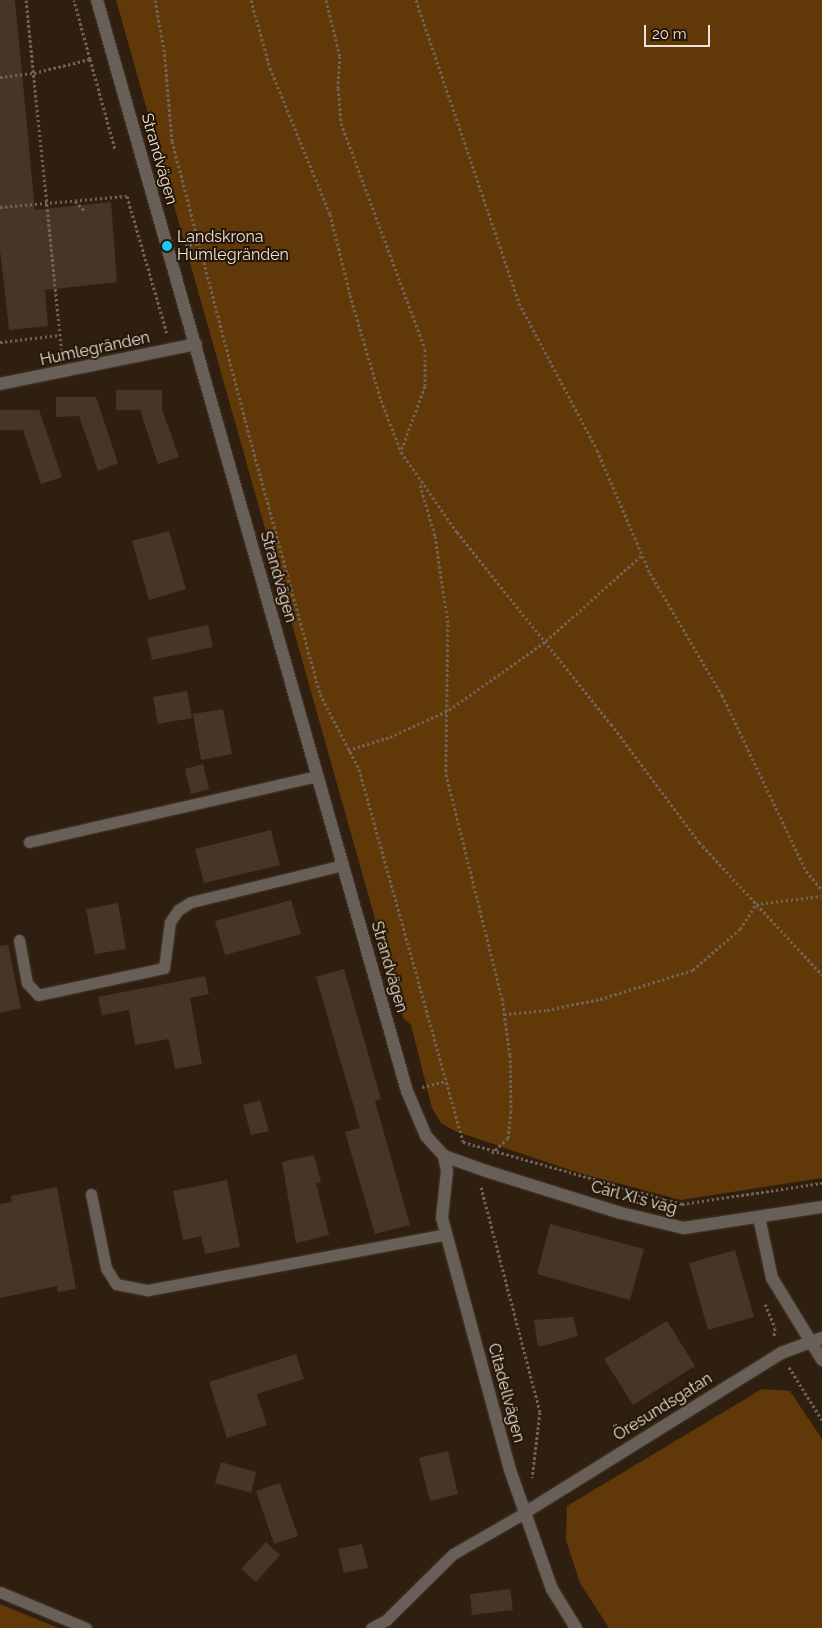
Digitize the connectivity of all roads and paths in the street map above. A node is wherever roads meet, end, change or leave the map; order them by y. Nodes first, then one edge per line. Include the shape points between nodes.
1 (26, 0) edge
2 (74, 0) edge
3 (98, 0) edge
4 (155, 0) edge
5 (251, 0) edge
6 (326, 0) edge
7 (416, 0) edge
8 (90, 59) junction
9 (34, 73) junction
10 (0, 77) edge
11 (115, 149) dead end
12 (74, 200) junction
13 (47, 203) junction
14 (0, 207) edge
15 (84, 210) dead end
16 (199, 243) junction
17 (185, 246) dead end
18 (60, 334) junction
19 (0, 342) edge
20 (196, 344) junction
21 (172, 349) junction
22 (64, 372) junction
23 (0, 384) edge
24 (401, 452) junction
25 (419, 482) junction
26 (642, 555) junction
27 (546, 641) junction
28 (449, 710) junction
29 (348, 750) junction
30 (317, 776) junction
31 (28, 842) dead end
32 (343, 865) junction
33 (822, 890) edge
34 (822, 896) edge
35 (756, 904) junction
36 (18, 940) dead end
37 (822, 975) edge
38 (504, 1014) junction
39 (446, 1081) junction
40 (407, 1091) junction
41 (492, 1151) junction
42 (444, 1156) junction
43 (822, 1183) edge
44 (481, 1189) dead end
45 (91, 1194) dead end
46 (822, 1206) edge
47 (759, 1217) junction
48 (446, 1234) junction
49 (816, 1340) edge
50 (781, 1353) junction
51 (822, 1360) edge
52 (822, 1420) edge
53 (526, 1512) junction
54 (0, 1592) edge
55 (86, 1628) edge
56 (371, 1628) edge
57 (576, 1628) edge

1 - 9 path
2 - 8 path
3 - 20 street, Strandvägen
4 - 16 path via 164,49 172,141
5 - 24 path via 270,68 330,214 358,324
6 - 24 path via 340,56 341,123 425,349 425,386
7 - 26 path via 519,303 597,450
8 - 9 path
8 - 11 path
9 - 10 path
9 - 13 path
12 - 13 path
12 - 15 path
12 - 21 path via 127,196
13 - 14 path
13 - 18 path
16 - 17 path
16 - 29 path via 320,694
18 - 19 path
18 - 22 path
20 - 21 street, Humlegränden
20 - 30 street, Strandvägen
21 - 22 street, Humlegränden
22 - 23 street, Humlegränden
24 - 25 path
25 - 27 path
25 - 28 path via 435,536 446,607
26 - 27 path
26 - 33 path via 722,695 806,871
27 - 28 path
27 - 35 path via 699,842
28 - 29 path via 390,737
28 - 38 path via 446,774
29 - 39 path via 359,769
30 - 31 lane
30 - 32 street, Strandvägen
32 - 36 lane via 191,902 178,910 170,922 164,968 38,995 27,984
32 - 40 street, Strandvägen
34 - 35 path
35 - 37 path
35 - 38 path via 740,929 693,970 600,999 547,1010
38 - 41 path via 511,1111 508,1138
39 - 40 path
39 - 41 path via 463,1142
40 - 42 street, Strandvägen via 426,1136
41 - 43 path via 682,1204
42 - 47 street, Carl XI:s väg via 684,1228
42 - 48 street, Citadellvägen via 447,1171 442,1218
44 - 53 path via 540,1412
45 - 48 lane via 106,1268 116,1284 148,1290
46 - 47 street, Carl XI:s väg
47 - 49 street via 772,1278
48 - 53 street, Citadellvägen via 510,1470
49 - 50 street, Öresundsgatan
49 - 51 street
50 - 52 path
50 - 53 street, Öresundsgatan
53 - 56 lane via 453,1554 386,1620
53 - 57 street, Citadellvägen via 552,1589
54 - 55 lane

